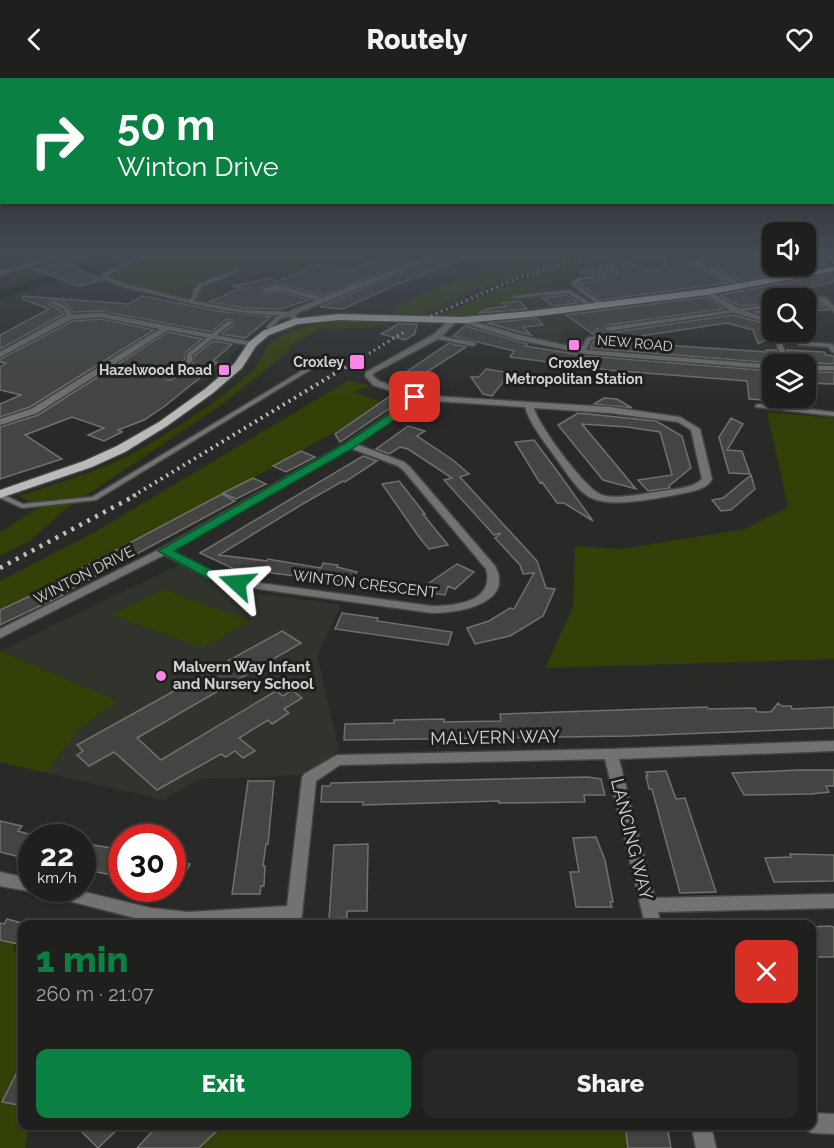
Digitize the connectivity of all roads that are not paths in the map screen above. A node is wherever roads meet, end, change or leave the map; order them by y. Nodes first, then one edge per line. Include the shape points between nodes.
1 (59, 305) edge
2 (207, 305) edge
3 (313, 305) edge
4 (602, 305) edge
5 (727, 305) edge
6 (591, 306) joint
7 (760, 308) dead end
8 (737, 311) junction
9 (250, 312) junction
10 (70, 317) junction
11 (294, 318) junction
12 (761, 318) dead end
13 (242, 319) dead end
14 (459, 320) junction
15 (230, 322) dead end
16 (166, 327) junction
17 (608, 329) dead end
18 (600, 332) dead end
19 (212, 336) junction
20 (435, 337) junction
21 (252, 344) junction
22 (473, 344) dead end
23 (801, 344) dead end
24 (583, 351) junction
25 (834, 351) edge
26 (0, 355) edge
27 (326, 357) dead end
28 (762, 366) edge
29 (816, 368) edge
30 (834, 368) edge
31 (168, 377) dead end
32 (415, 397) junction
33 (530, 406) junction
34 (758, 406) dead end
35 (834, 414) edge
36 (0, 423) edge
37 (350, 445) junction
38 (0, 494) edge
39 (164, 551) junction
40 (0, 634) edge
41 (834, 746) edge
42 (611, 754) junction
43 (0, 879) edge
44 (18, 883) edge
45 (834, 901) edge
46 (96, 902) edge
47 (648, 905) junction
48 (294, 918) edge
49 (652, 920) edge
50 (816, 1123) edge
51 (834, 1124) edge
52 (702, 1130) edge
53 (706, 1148) edge

1 - 10 lane
2 - 9 lane
3 - 11 street
4 - 6 main road
5 - 8 street
6 - 14 main road
7 - 8 lane
8 - 12 street
8 - 17 lane
9 - 11 lane
9 - 13 lane
10 - 16 street via 100,315
10 - 26 street
11 - 14 main road
11 - 21 main road
14 - 20 street
14 - 24 street, NEW ROAD
15 - 19 lane
16 - 19 street
16 - 36 street via 34,411
18 - 24 lane
19 - 21 street
19 - 31 lane
20 - 22 lane
20 - 32 street via 370,372 376,383
21 - 38 main road via 238,366 163,424 88,464
23 - 25 lane via 830,345
24 - 28 street, NEW ROAD
27 - 38 lane via 94,499 22,506
29 - 30 street
32 - 33 street
32 - 37 street, WINTON DRIVE via 412,403
33 - 33 street via 610,410 686,422 694,429 707,479 693,488 614,500 595,496 529,413
34 - 35 lane
37 - 39 street, WINTON DRIVE
37 - 39 street, WINTON CRESCENT via 407,469 491,568 495,580 489,592 464,607 428,609 237,583
39 - 40 street, WINTON DRIVE
41 - 42 street, MALVERN WAY
42 - 47 street, LANCING WAY
42 - 48 street, MALVERN WAY via 337,760 309,778
43 - 44 street
45 - 47 street
46 - 48 street via 179,918
47 - 49 street, LANCING WAY
50 - 51 street
52 - 53 street

